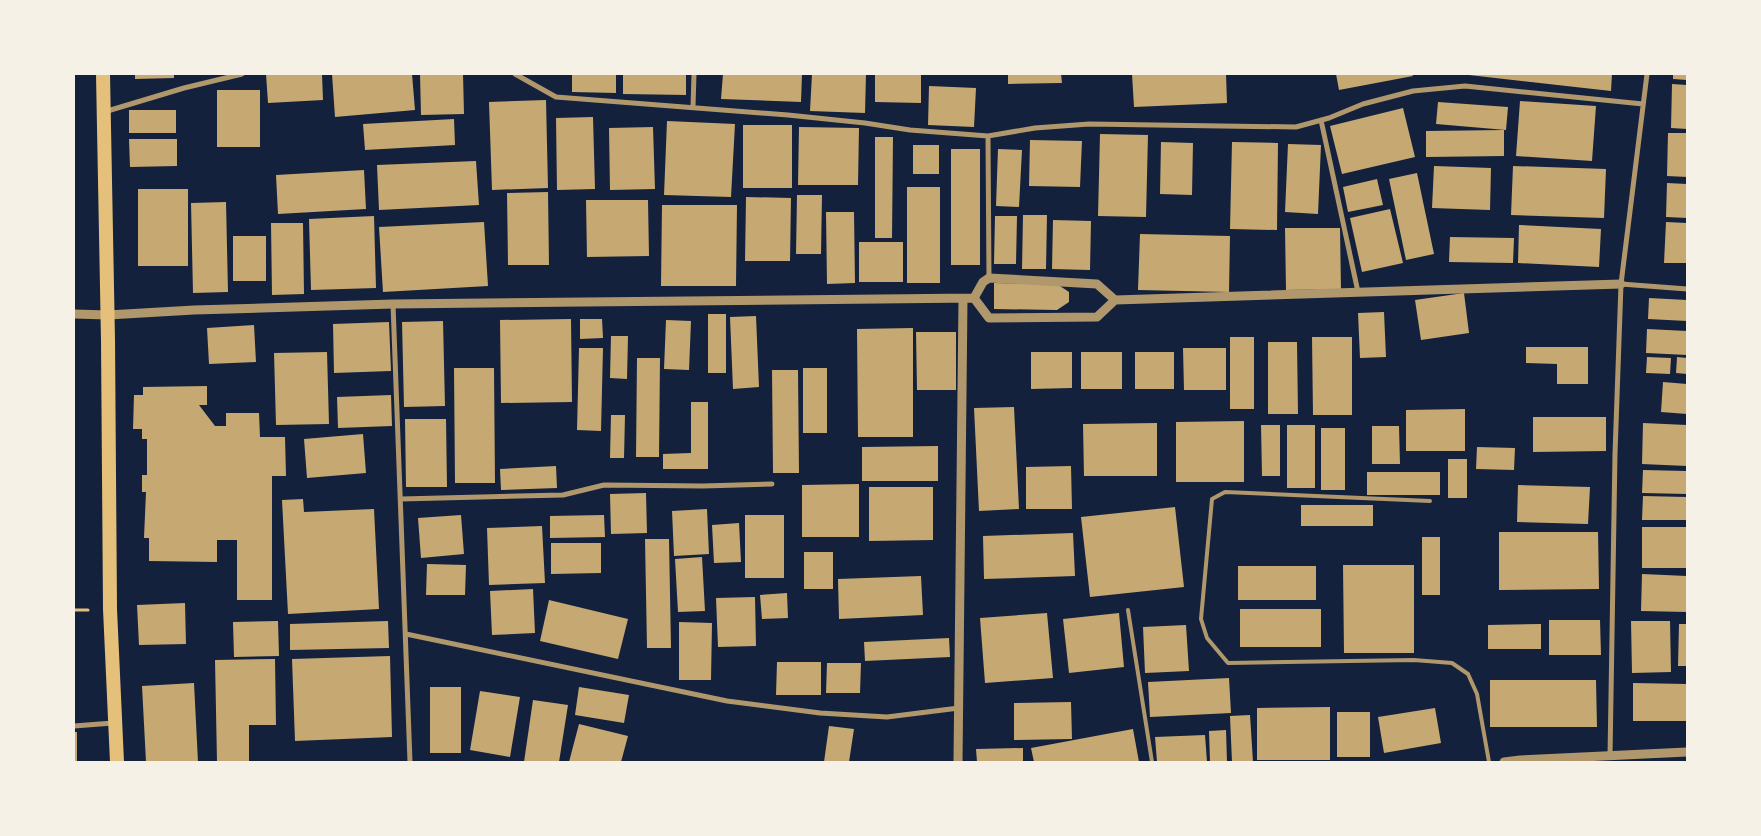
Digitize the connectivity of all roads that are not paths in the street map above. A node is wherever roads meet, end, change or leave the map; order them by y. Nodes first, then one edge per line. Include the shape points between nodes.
1 (103, 74) edge
2 (242, 74) edge
3 (515, 74) edge
4 (694, 74) edge
5 (1647, 74) edge
6 (1644, 104) junction
7 (693, 107) junction
8 (104, 112) junction
9 (1321, 120) junction
10 (988, 136) junction
11 (989, 278) junction
12 (1621, 284) junction
13 (1687, 288) edge
14 (1358, 292) junction
15 (974, 298) junction
16 (963, 299) junction
17 (1115, 300) junction
18 (394, 304) junction
19 (74, 314) edge
20 (108, 315) junction
21 (772, 484) dead end
22 (401, 499) junction
23 (1430, 502) dead end
24 (1128, 610) dead end
25 (406, 634) junction
26 (959, 708) junction
27 (115, 723) junction
28 (74, 726) edge
29 (1687, 752) edge
30 (1610, 759) edge
31 (117, 762) edge
32 (410, 762) edge
33 (958, 762) edge
34 (1152, 762) edge
35 (1489, 762) edge
36 (1504, 762) edge

1 - 8 highway
2 - 8 street
3 - 7 street via 556,97
4 - 7 street
5 - 6 street
6 - 9 street via 1465,86 1413,91 1363,104
6 - 12 street
7 - 10 street
8 - 20 highway
9 - 10 street via 1296,127 1089,124
9 - 14 street
10 - 11 street
11 - 15 street
11 - 17 street via 1097,284
12 - 13 street
12 - 14 street
12 - 30 street
14 - 17 street
15 - 16 street
15 - 17 street via 989,318 1097,317
16 - 18 street
16 - 26 street
18 - 20 street
18 - 22 street
19 - 20 street
20 - 27 highway via 110,609
21 - 22 street via 604,485 563,495
22 - 25 street
23 - 35 lane via 1225,492 1212,500 1201,619 1207,638 1228,663 1414,660 1452,663 1468,674 1477,694
24 - 34 lane
25 - 26 street via 777,709 887,717
25 - 32 street
26 - 33 street
27 - 28 street
27 - 31 highway
29 - 30 street
30 - 36 street

